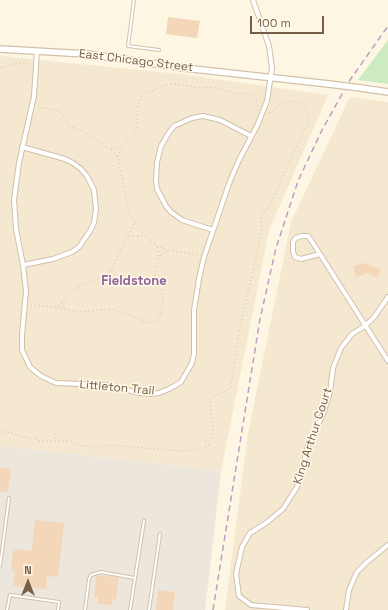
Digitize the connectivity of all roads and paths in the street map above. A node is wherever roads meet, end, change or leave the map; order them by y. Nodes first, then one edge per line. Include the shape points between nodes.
1 (134, 0) edge
2 (253, 0) edge
3 (0, 49) edge
4 (159, 50) dead end
5 (37, 51) junction
6 (30, 64) dead end
7 (0, 68) edge
8 (272, 78) junction
9 (388, 92) edge
10 (38, 107) dead end
11 (261, 111) dead end
12 (268, 113) dead end
13 (251, 136) junction
14 (122, 146) junction
15 (22, 147) junction
16 (110, 148) junction
17 (118, 158) junction
18 (135, 223) junction
19 (213, 230) junction
20 (128, 236) junction
21 (144, 236) junction
22 (156, 246) junction
23 (168, 250) junction
24 (320, 254) junction
25 (198, 255) dead end
26 (159, 257) junction
27 (23, 265) junction
28 (388, 297) edge
29 (62, 302) junction
30 (31, 305) dead end
31 (56, 307) junction
32 (66, 309) junction
33 (365, 326) junction
34 (388, 362) edge
35 (0, 432) edge
36 (56, 432) dead end
37 (55, 440) junction
38 (205, 441) dead end
39 (209, 445) junction
40 (9, 498) dead end
41 (144, 521) dead end
42 (160, 534) dead end
43 (388, 545) edge
44 (0, 566) edge
45 (136, 578) junction
46 (7, 610) edge
47 (58, 610) edge
48 (85, 610) edge
49 (130, 610) edge
50 (149, 610) edge
51 (307, 610) edge
52 (346, 610) edge

1 - 4 lane via 128,46
2 - 8 street, Littleton Trail via 269,46
3 - 5 main road, East Chicago Street
5 - 8 main road, East Chicago Street via 87,54
5 - 15 street, Littleton Trail via 34,96
6 - 7 path via 18,63
8 - 9 main road, East Chicago Street, bridge
8 - 13 street, Littleton Trail via 264,112
10 - 16 path via 59,111 68,126 90,134
11 - 14 path via 253,94 238,94 216,87 166,85 144,94 138,106 137,129
12 - 39 path via 283,103 294,101 304,106 309,117 277,190 261,218 262,230 239,332 231,387 210,400 213,424
13 - 19 street, Littleton Trail via 230,181
13 - 19 street via 220,120 203,116 174,126 161,146 156,180 166,206 182,220
14 - 16 path
14 - 17 path
15 - 27 street, Littleton Trail via 14,208
15 - 27 street via 65,159 81,169 94,190 96,209 90,231 72,252
16 - 17 path
17 - 18 path via 129,214
18 - 20 path
18 - 21 path
19 - 27 street, Littleton Trail via 196,296 192,363 181,382 169,389 151,394 106,386 56,382 44,378 30,367 22,350 21,340 26,298
20 - 21 path
20 - 29 path via 110,273 73,289
21 - 22 path
22 - 23 path
22 - 26 path
23 - 25 path
23 - 26 path
24 - 24 street via 301,259 295,257 293,242 296,238 308,236
24 - 33 street
26 - 32 path via 155,276 163,300 160,317 155,322 147,323 111,309 81,312
28 - 33 street, King Arthur Court
29 - 31 path
29 - 32 path
30 - 31 path
31 - 32 path
33 - 34 street
33 - 51 street, King Arthur Court via 352,334 341,348 333,368 330,392 308,446 297,487 283,509 250,533 242,547 236,574 239,596 251,605
35 - 37 path via 41,441
36 - 37 path
37 - 39 path via 70,441 84,446 111,445 181,451
38 - 39 path
40 - 44 lane
41 - 45 lane
42 - 50 lane
43 - 52 street via 357,572 349,590
45 - 48 lane via 101,572 91,575
45 - 49 lane
46 - 47 lane via 10,595 59,602

